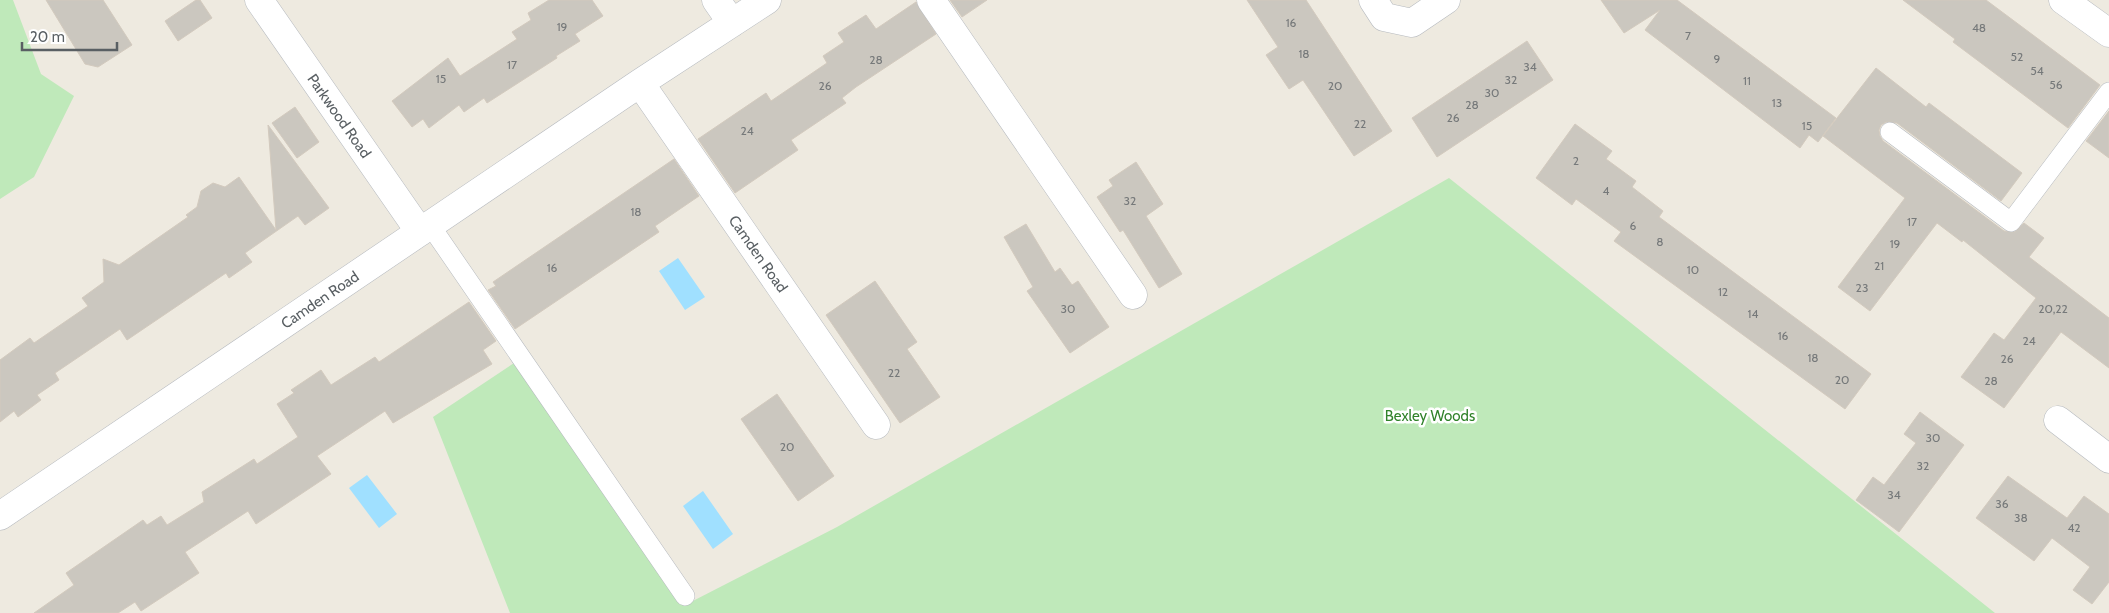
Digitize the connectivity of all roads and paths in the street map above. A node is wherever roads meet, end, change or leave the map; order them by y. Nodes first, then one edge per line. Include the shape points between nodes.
1 (259, 0) edge
2 (716, 0) edge
3 (767, 0) edge
4 (931, 0) edge
5 (1373, 0) edge
6 (1446, 0) edge
7 (2063, 0) edge
8 (732, 23) junction
9 (2109, 33) edge
10 (640, 83) junction
11 (2109, 92) edge
12 (1890, 132) dead end
13 (425, 229) junction
14 (1133, 295) dead end
15 (2058, 420) dead end
16 (876, 424) dead end
17 (2109, 458) edge
18 (0, 516) edge
19 (685, 596) dead end

1 - 13 street, Parkwood Road
2 - 8 street
3 - 8 street, Camden Road
4 - 14 street
5 - 6 street via 1384,17 1412,23
7 - 9 street
8 - 10 street, Camden Road
10 - 13 street, Camden Road
10 - 16 street, Camden Road
11 - 12 lane via 2011,222
13 - 18 street, Camden Road
13 - 19 lane
15 - 17 street

